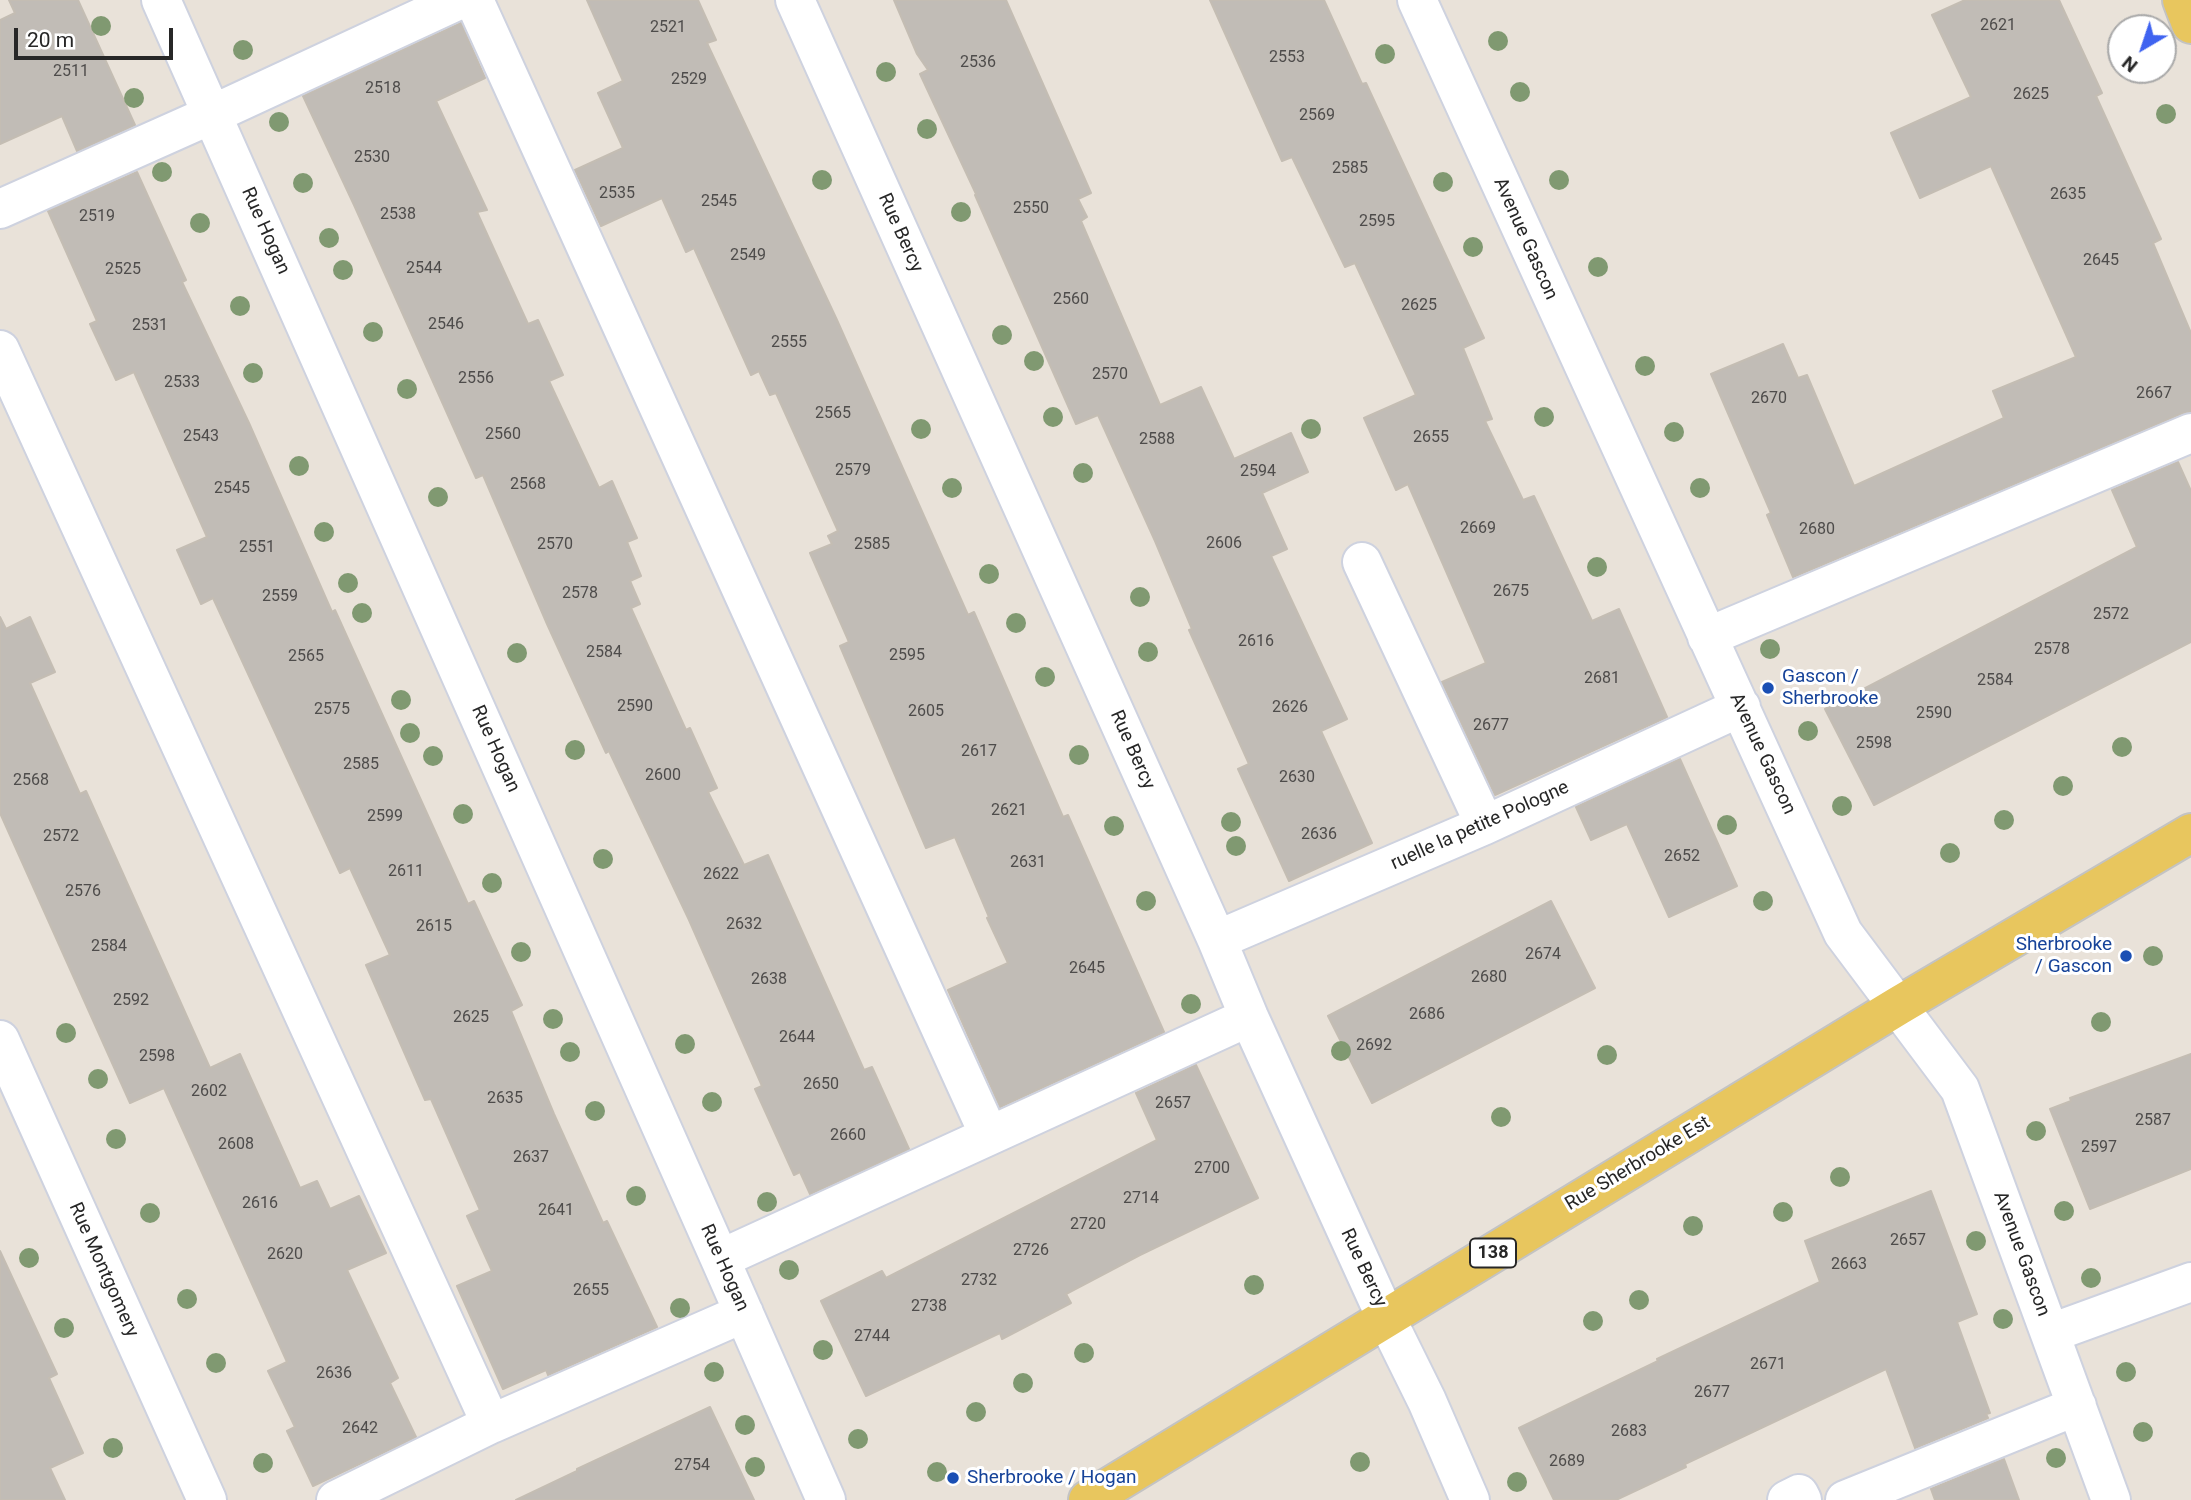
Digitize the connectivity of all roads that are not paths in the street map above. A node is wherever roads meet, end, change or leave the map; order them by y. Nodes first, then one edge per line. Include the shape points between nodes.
1 (161, 0) edge
2 (459, 0) edge
3 (474, 0) edge
4 (795, 0) edge
5 (1417, 0) edge
6 (2182, 0) edge
7 (2191, 24) edge
8 (213, 114) junction
9 (0, 209) edge
10 (0, 351) edge
11 (2191, 433) edge
12 (1362, 562) dead end
13 (1707, 637) junction
14 (1741, 707) junction
15 (1485, 825) junction
16 (2191, 833) edge
17 (1217, 940) junction
18 (1898, 1006) junction
19 (1249, 1017) junction
20 (0, 1040) edge
21 (989, 1135) junction
22 (720, 1259) junction
23 (2191, 1282) edge
24 (744, 1313) junction
25 (1386, 1318) junction
26 (2051, 1334) junction
27 (2077, 1406) junction
28 (491, 1424) junction
29 (206, 1500) edge
30 (336, 1500) edge
31 (826, 1500) edge
32 (1088, 1500) edge
33 (1470, 1500) edge
34 (1787, 1500) edge
35 (1802, 1500) edge
36 (1845, 1500) edge
37 (2111, 1500) edge

1 - 8 street, Rue Hogan
2 - 8 street
3 - 21 street
4 - 17 street, Rue Bercy
5 - 13 street, Avenue Gascon
6 - 7 main road
8 - 9 street
8 - 22 street, Rue Hogan
10 - 28 street
11 - 13 street
12 - 15 street
13 - 14 street, Avenue Gascon
14 - 15 street, ruelle la petite Pologne
14 - 18 street, Avenue Gascon via 1843,933
15 - 17 street, ruelle la petite Pologne
16 - 18 main road, Rue Sherbrooke Est / 138
17 - 19 street, Rue Bercy
18 - 25 main road, Rue Sherbrooke Est / 138
18 - 26 street, Avenue Gascon via 1960,1088
19 - 21 street
19 - 25 street, Rue Bercy
20 - 29 street, Rue Montgomery
21 - 22 street
22 - 24 street, Rue Hogan
23 - 26 street
24 - 28 street
24 - 31 street, Rue Hogan
25 - 32 main road, Rue Sherbrooke Est / 138
25 - 33 street, Rue Bercy
26 - 27 street, Avenue Gascon
27 - 36 street
27 - 37 street, Avenue Gascon
28 - 30 street
34 - 35 street via 1799,1494

